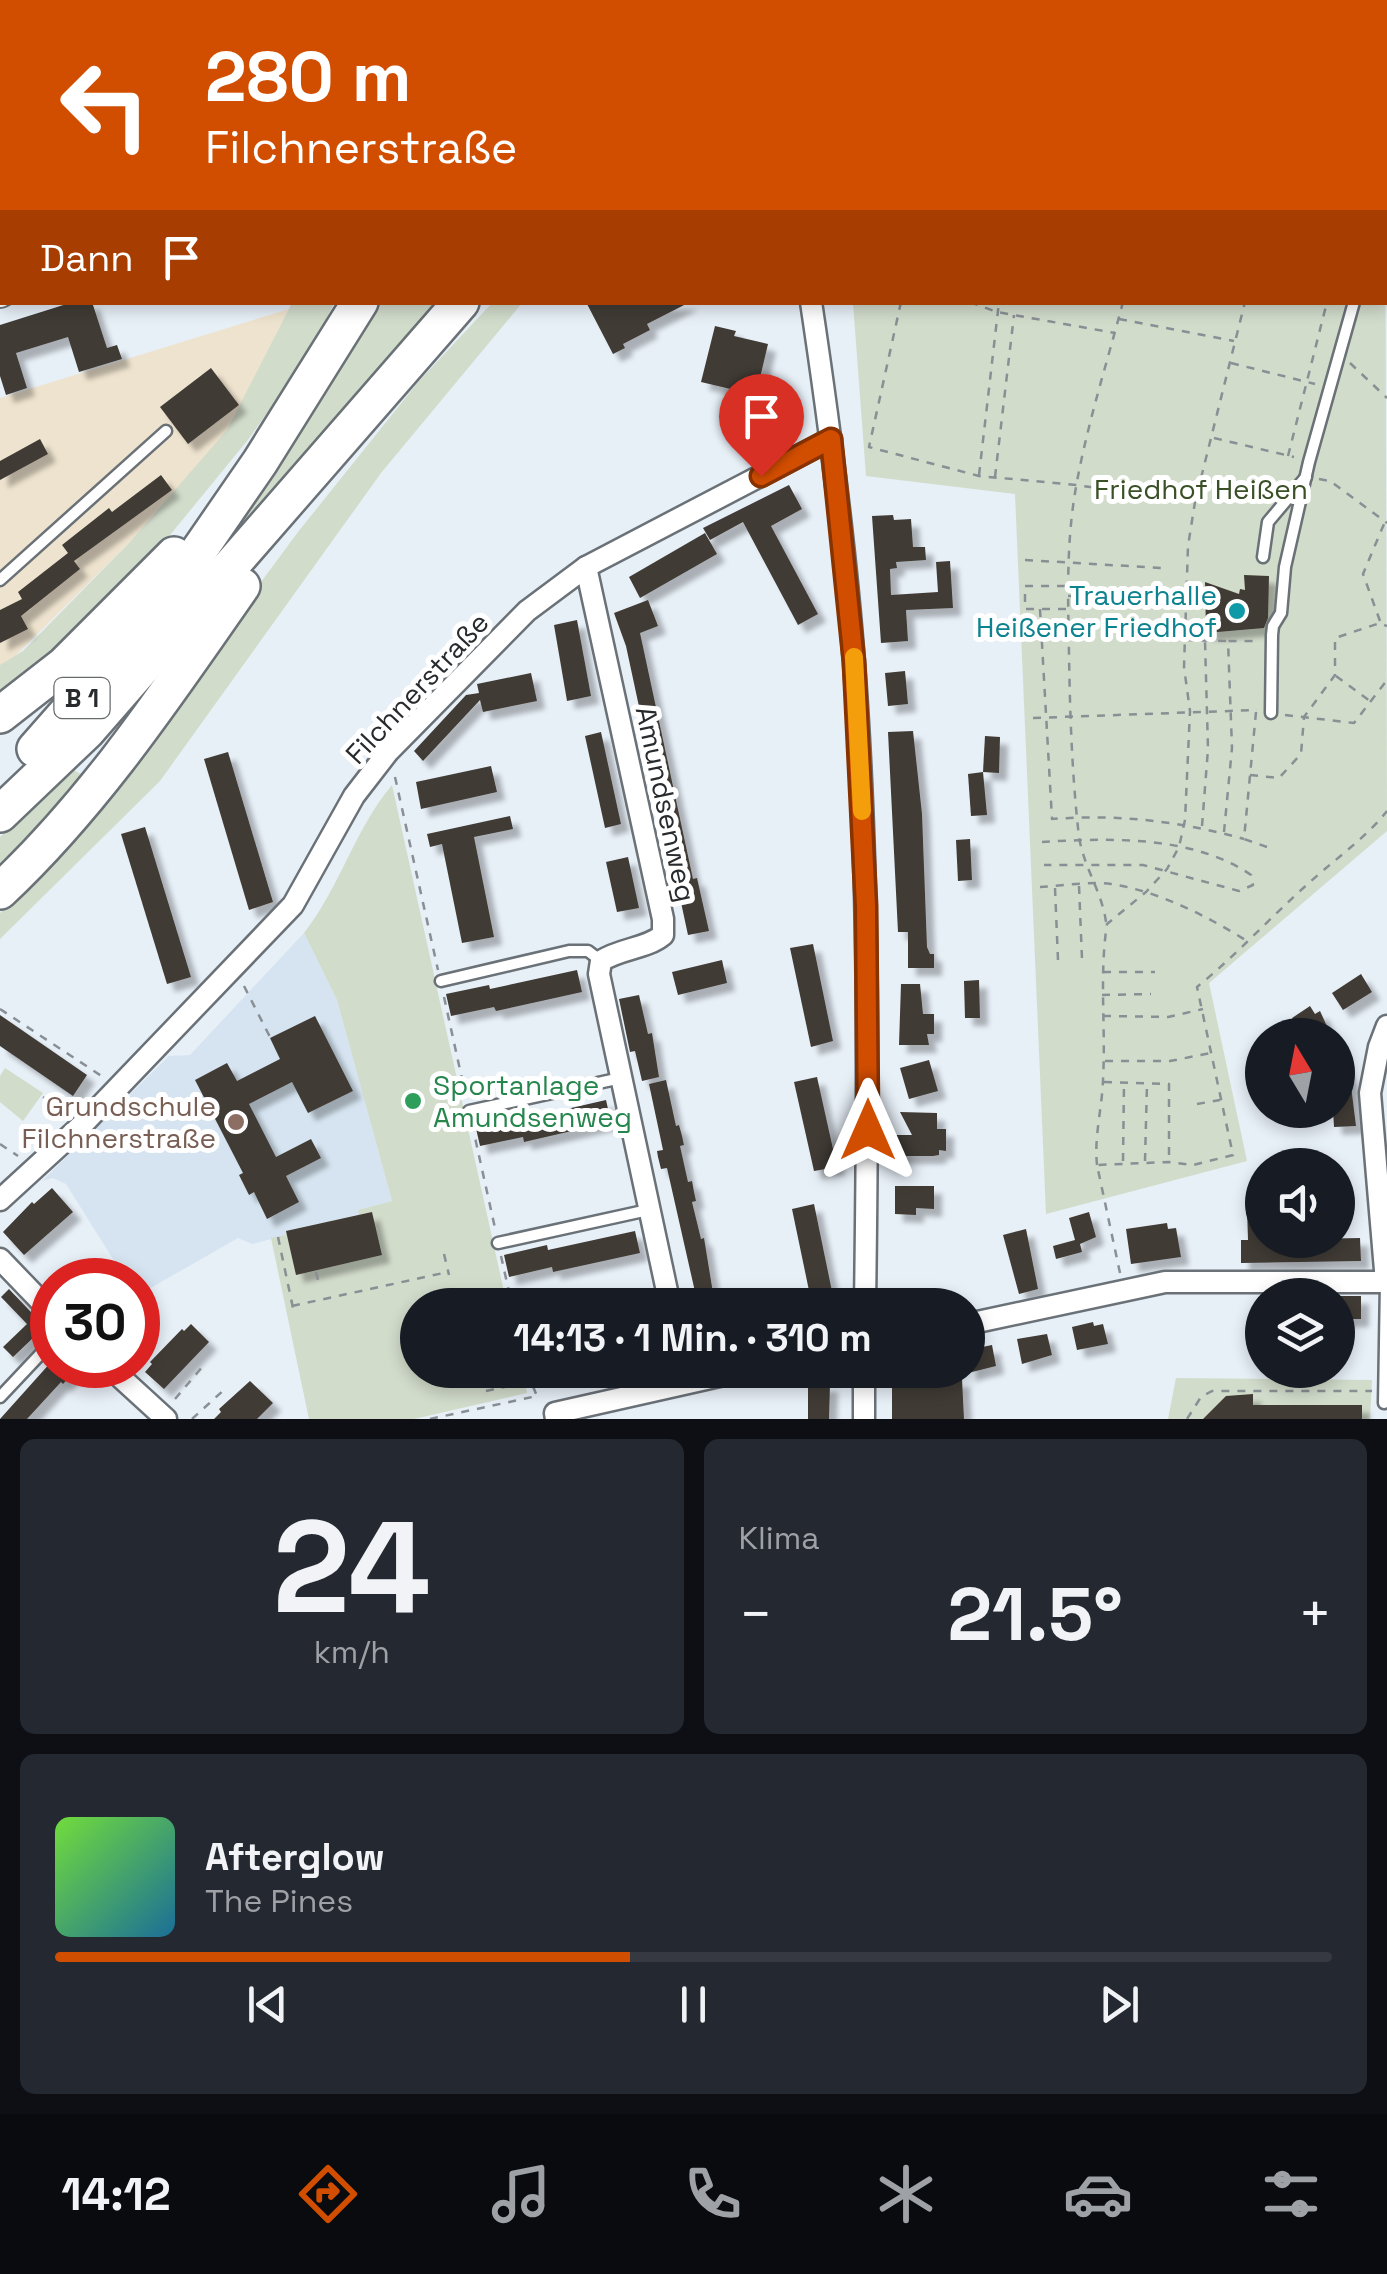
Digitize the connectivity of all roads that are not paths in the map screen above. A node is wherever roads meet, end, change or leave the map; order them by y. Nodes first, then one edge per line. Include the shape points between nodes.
1 (358, 305) edge
2 (458, 305) edge
3 (812, 305) edge
4 (1353, 305) edge
5 (361, 417) junction
6 (166, 431) dead end
7 (831, 439) junction
8 (260, 462) junction
9 (1307, 476) junction
10 (1264, 557) dead end
11 (586, 567) junction
12 (0, 580) edge
13 (1271, 714) road end
14 (0, 715) edge
15 (0, 784) edge
16 (0, 814) edge
17 (0, 891) edge
18 (602, 960) junction
19 (441, 981) road end
20 (1387, 1026) edge
21 (621, 1078) junction
22 (470, 1111) road end
23 (1381, 1142) edge
24 (0, 1200) edge
25 (648, 1210) junction
26 (498, 1242) road end
27 (0, 1259) edge
28 (1387, 1282) edge
29 (666, 1288) edge
30 (865, 1288) edge
31 (30, 1290) edge
32 (985, 1320) edge
33 (30, 1365) edge
34 (136, 1388) edge
35 (644, 1388) edge
36 (864, 1388) edge
37 (0, 1397) edge
38 (1384, 1397) road end
39 (170, 1414) edge
40 (556, 1419) edge
41 (864, 1419) edge

1 - 8 highway, B 1
2 - 5 highway
3 - 7 street
4 - 9 lane
5 - 16 highway via 87,730
5 - 17 highway via 128,748 43,851
6 - 12 lane
7 - 11 street, Filchnerstraße
7 - 30 street via 854,662 866,906
8 - 14 highway via 142,590
8 - 15 highway, B 1 via 160,608
9 - 10 lane via 1268,522
9 - 13 lane via 1285,567 1282,614 1273,626
11 - 18 street, Amundsenweg via 663,919 663,935 653,943
11 - 24 street, Filchnerstraße via 527,611 388,752 354,796 293,905 83,1124
18 - 19 lane via 570,951
18 - 21 street via 598,974
20 - 23 street via 1370,1093
21 - 22 lane
21 - 25 street
23 - 28 street
25 - 26 lane
25 - 29 street
27 - 31 street
28 - 32 street via 1165,1282
28 - 38 lane
33 - 37 lane
34 - 39 street
35 - 40 street via 555,1413
36 - 41 street

